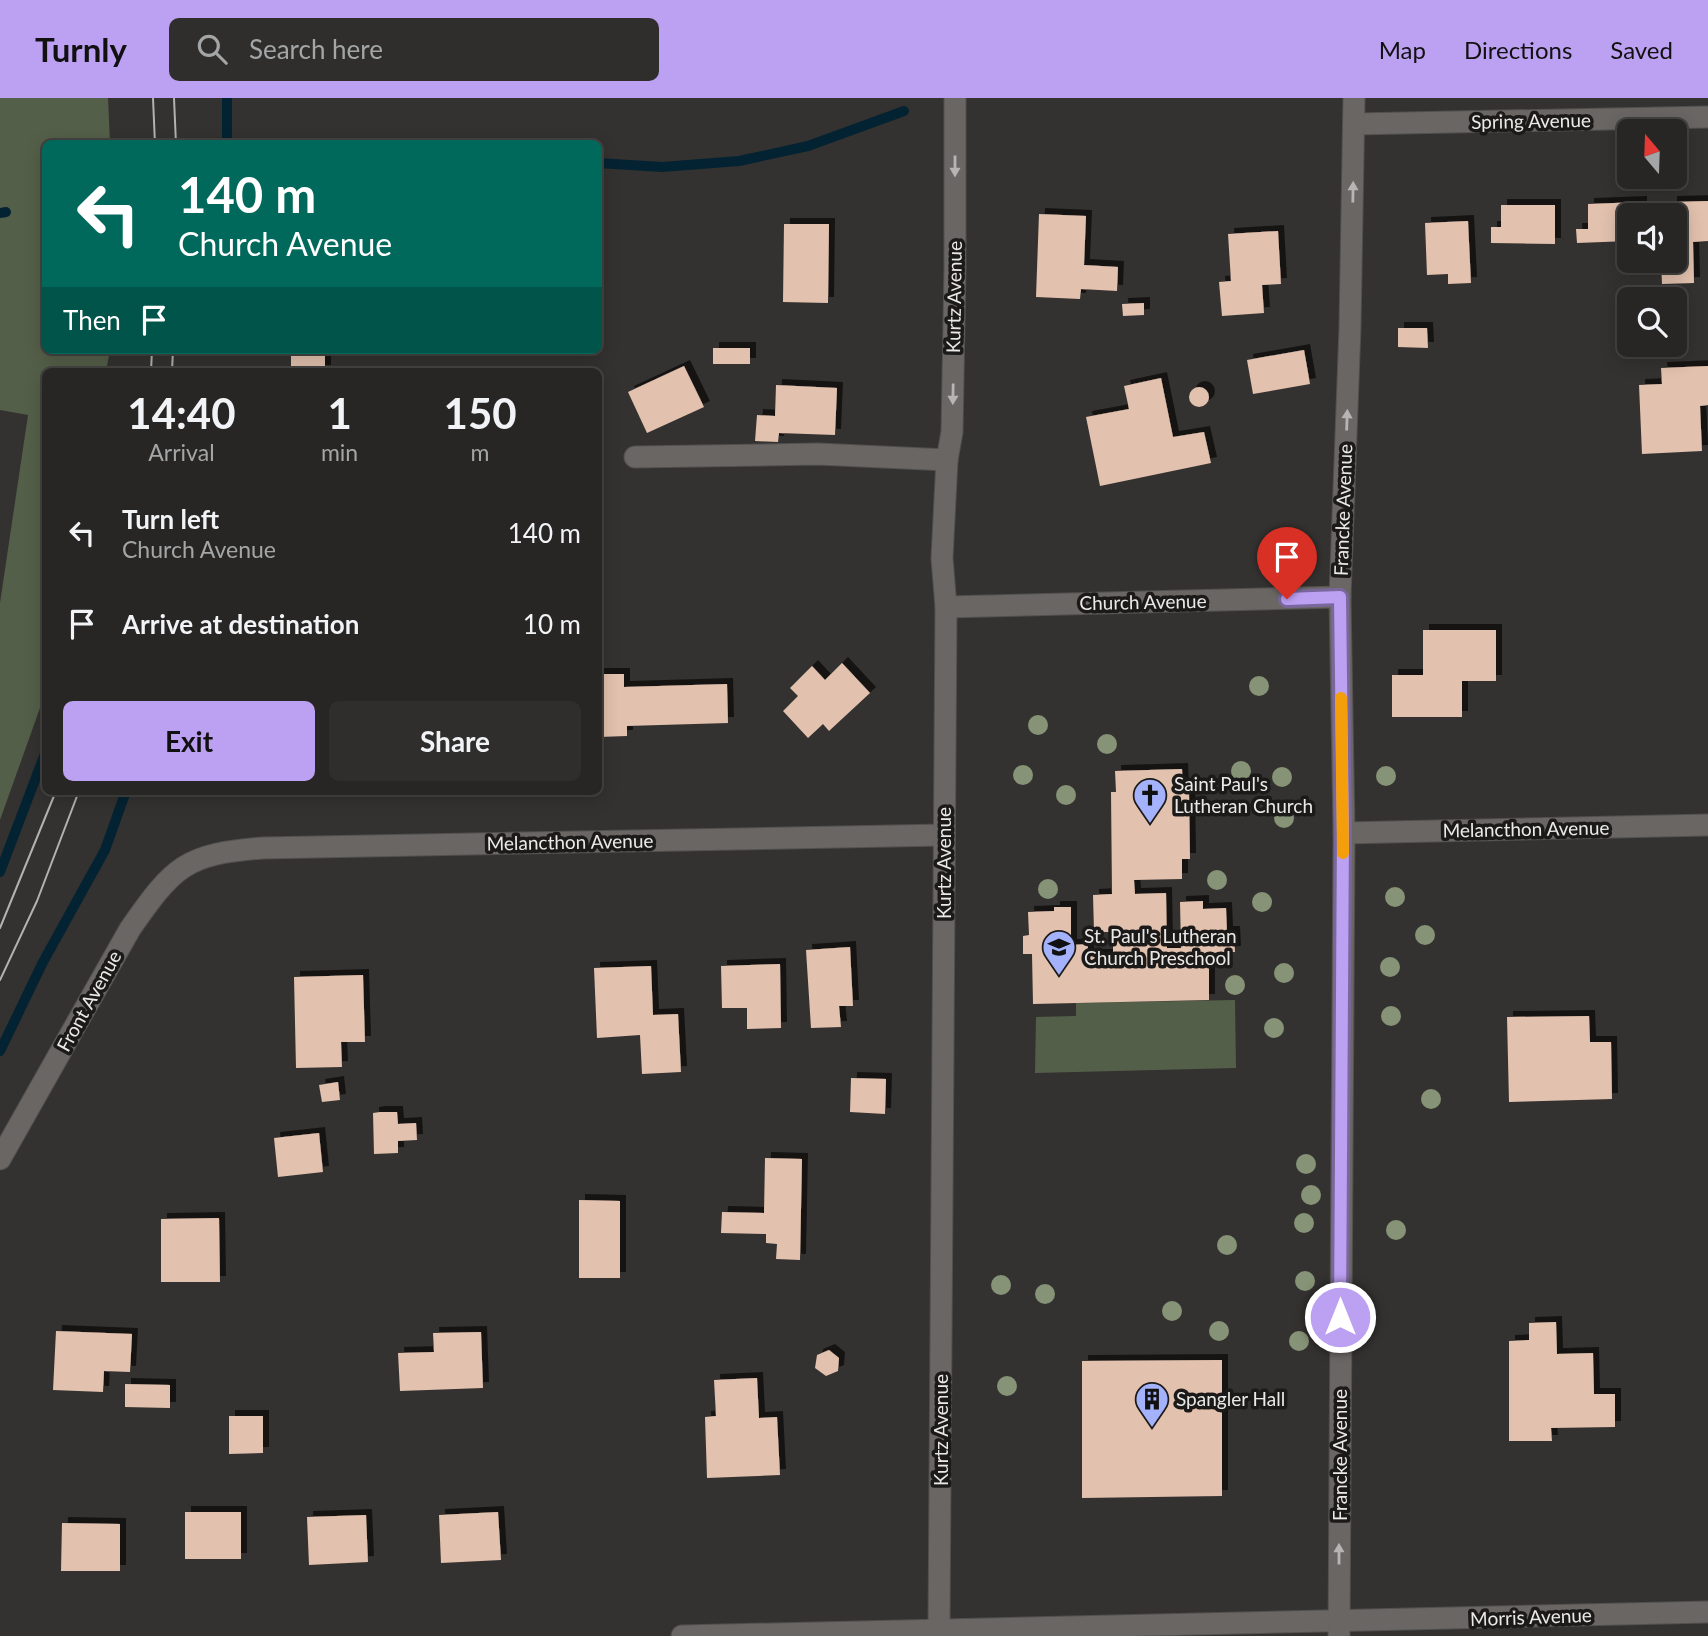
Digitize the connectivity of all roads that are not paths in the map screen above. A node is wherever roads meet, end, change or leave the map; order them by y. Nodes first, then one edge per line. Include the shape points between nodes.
1 (955, 98) edge
2 (1354, 98) edge
3 (1708, 117) edge
4 (1354, 124) junction
5 (635, 457) dead end
6 (947, 460) junction
7 (1340, 597) junction
8 (946, 607) junction
9 (1708, 824) edge
10 (1343, 833) junction
11 (944, 835) junction
12 (197, 859) joint
13 (0, 1159) edge
14 (1708, 1612) edge
15 (939, 1629) junction
16 (1339, 1629) edge
17 (682, 1636) edge

1 -> 6 street, Kurtz Avenue via 952,432
2 - 4 street, Francke Avenue
3 - 4 street, Spring Avenue
7 -> 4 street, Francke Avenue
5 - 6 street via 818,454
6 - 8 street, Kurtz Avenue via 942,558
7 - 8 street, Church Avenue
7 - 10 street, Francke Avenue
8 - 11 street, Kurtz Avenue
9 - 10 street, Melancthon Avenue
16 -> 10 street, Francke Avenue
11 - 12 street, Melancthon Avenue via 263,848
11 - 15 street, Kurtz Avenue
12 - 13 street, Front Avenue via 176,871 130,929
14 - 16 street, Morris Avenue
15 - 16 street, Morris Avenue
15 - 17 street, Morris Avenue

